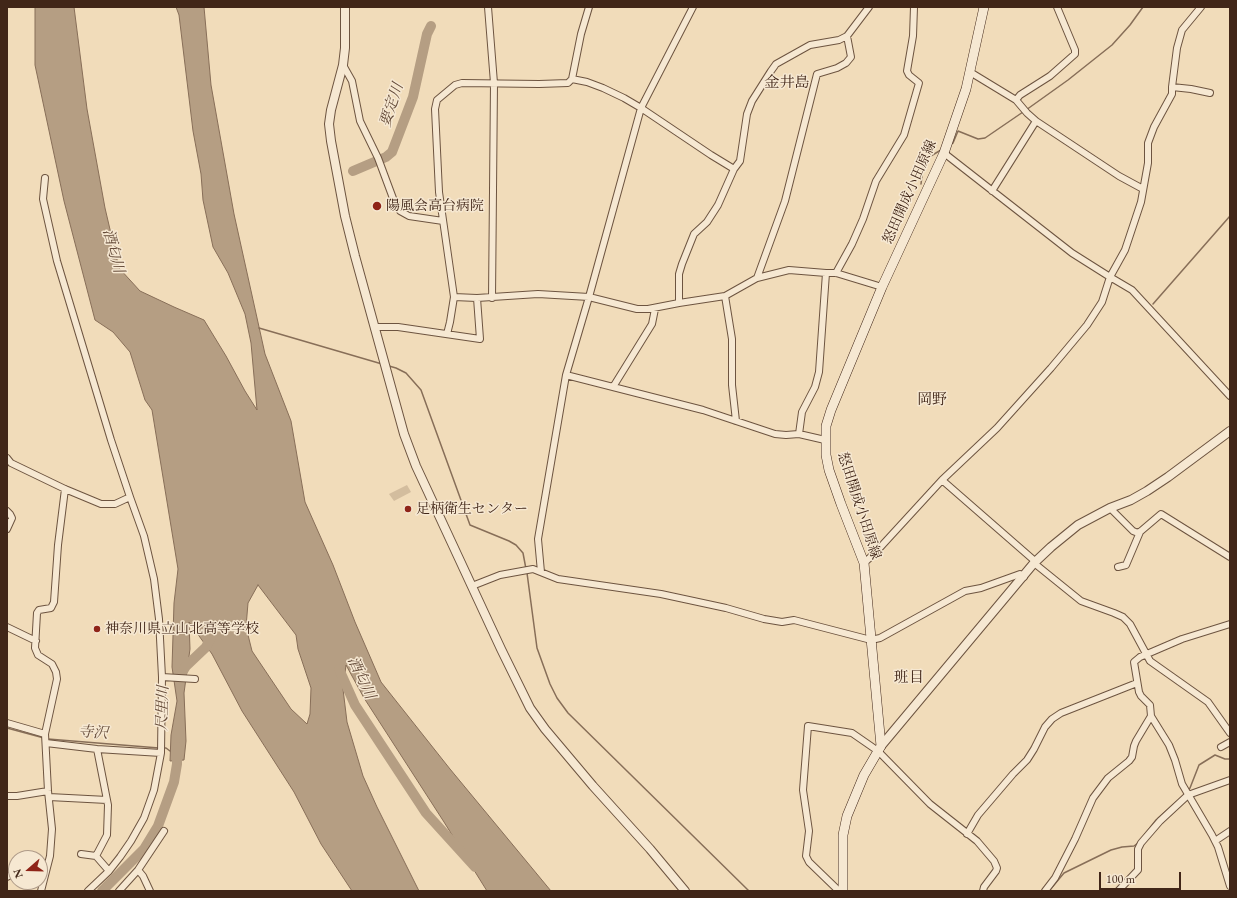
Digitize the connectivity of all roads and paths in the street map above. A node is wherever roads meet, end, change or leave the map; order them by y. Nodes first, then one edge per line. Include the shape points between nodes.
1 (345, 7) edge
2 (488, 7) edge
3 (589, 7) edge
4 (693, 7) edge
5 (869, 7) edge
6 (914, 7) edge
7 (984, 7) edge
8 (1057, 7) edge
9 (1201, 7) edge
10 (847, 36) junction
11 (343, 66) junction
12 (970, 72) junction
13 (572, 79) junction
14 (494, 83) junction
15 (1172, 87) junction
16 (1210, 93) dead end
17 (1016, 100) junction
18 (641, 108) junction
19 (1036, 121) junction
20 (944, 152) junction
21 (734, 169) junction
22 (45, 178) dead end
23 (1143, 189) junction
24 (992, 191) junction
25 (443, 221) junction
26 (836, 273) junction
27 (826, 274) junction
28 (1110, 277) junction
29 (757, 278) junction
30 (882, 288) junction
31 (725, 296) junction
32 (454, 297) junction
33 (589, 297) junction
34 (477, 298) junction
35 (492, 298) junction
36 (679, 302) junction
37 (656, 308) junction
38 (374, 327) junction
39 (447, 334) junction
40 (566, 375) junction
41 (613, 387) junction
42 (1230, 396) edge
43 (736, 420) junction
44 (1230, 431) edge
45 (799, 434) junction
46 (826, 440) junction
47 (7, 458) edge
48 (942, 480) junction
49 (64, 489) junction
50 (130, 497) junction
51 (1110, 508) junction
52 (7, 511) edge
53 (7, 529) edge
54 (1140, 532) junction
55 (1230, 557) edge
56 (1035, 562) junction
57 (864, 563) junction
58 (1118, 567) dead end
59 (541, 572) junction
60 (1024, 577) junction
61 (472, 586) junction
62 (1230, 624) edge
63 (7, 627) edge
64 (871, 640) junction
65 (36, 641) junction
66 (1147, 654) junction
67 (162, 677) junction
68 (195, 679) dead end
69 (1137, 683) junction
70 (1151, 716) junction
71 (7, 723) edge
72 (1230, 733) edge
73 (45, 734) junction
74 (1230, 742) edge
75 (46, 743) junction
76 (1221, 747) dead end
77 (880, 748) junction
78 (97, 749) junction
79 (161, 752) junction
80 (1230, 780) edge
81 (48, 794) junction
82 (1188, 795) junction
83 (7, 796) edge
84 (107, 800) junction
85 (164, 831) dead end
86 (1230, 831) edge
87 (967, 834) junction
88 (1215, 841) junction
89 (81, 854) dead end
90 (96, 856) junction
91 (48, 862) edge
92 (138, 870) junction
93 (109, 871) junction
94 (1230, 886) edge
95 (88, 891) edge
96 (119, 891) edge
97 (150, 891) edge
98 (685, 891) edge
99 (839, 891) edge
100 (842, 891) edge
101 (983, 891) edge
102 (1045, 891) edge
103 (1118, 891) edge

1 - 11 street
2 - 14 street
3 - 13 street
4 - 18 street
5 - 10 street
6 - 26 street via 913,36 907,71 919,83 904,135 876,181 863,219
7 - 12 main road, 怒田開成小田原線
8 - 17 street via 1075,54
9 - 15 street via 1182,30
10 - 21 street via 810,45 770,70 747,114 740,161
10 - 29 street via 851,57 846,63 818,74 786,201
11 - 25 street via 352,81 360,121 400,211 409,216
11 - 38 street via 331,110 331,141 345,216
12 - 17 street
12 - 20 main road, 怒田開成小田原線
13 - 14 street via 568,83
13 - 18 street via 603,88
14 - 25 street via 458,84 437,100 435,109 438,192
14 - 35 street
15 - 16 street
15 - 23 street via 1172,94 1148,143 1148,163
17 - 19 street
18 - 21 street
18 - 33 street
19 - 23 street
19 - 24 street
20 - 24 street
20 - 30 main road, 怒田開成小田原線
21 - 36 street via 718,205 707,222 694,234 679,274
22 - 50 street via 42,199 57,261
23 - 28 street via 1125,250
24 - 28 street via 1072,252
25 - 32 street
26 - 27 street
26 - 30 street
27 - 29 street via 789,270
27 - 45 street via 819,372 802,412
28 - 42 street via 1132,290
28 - 48 street via 1102,302 1087,325 997,428
29 - 31 street
30 - 46 main road, 怒田開成小田原線 via 831,410 826,426
31 - 36 street
31 - 43 street via 732,339 732,385
32 - 34 street
32 - 39 street
33 - 35 street via 538,294
33 - 37 street via 637,309
33 - 40 street
34 - 35 street
34 - 39 street via 480,339
36 - 37 street
37 - 41 street via 652,324
38 - 39 street via 398,327
38 - 61 street via 404,434 416,466
40 - 41 street
40 - 59 street via 538,539
41 - 43 street
43 - 45 street via 775,434
44 - 51 street via 1147,491
45 - 46 street
46 - 57 main road, 怒田開成小田原線 via 829,470
47 - 49 street via 11,463
48 - 56 street
48 - 57 street
49 - 50 street via 101,504 115,504
49 - 65 street via 54,602 51,608 37,613
50 - 67 street via 144,536 154,579
51 - 54 street via 1132,531
51 - 56 street via 1078,525
52 - 53 street via 12,518
54 - 55 street via 1161,514
54 - 58 street via 1126,565
56 - 60 street
56 - 66 street via 1082,601 1123,617 1130,624
57 - 64 main road, 怒田開成小田原線
59 - 61 street via 533,569 500,575
59 - 64 street via 558,579 668,596 764,619 782,622 794,620
60 - 64 street via 1020,574 965,591 880,638
60 - 77 street
61 - 98 street via 517,684 544,729
62 - 66 street via 1182,639
63 - 65 street
64 - 77 main road, 怒田開成小田原線
65 - 73 street via 38,655 52,664 57,679
66 - 69 street via 1134,662
66 - 72 street via 1154,665 1202,696
67 - 68 street
67 - 79 street
69 - 70 street via 1140,696 1150,706
69 - 87 street via 1061,713 1052,719 1044,727 1027,760 983,810
70 - 82 street via 1169,746
70 - 102 street via 1136,741 1130,761 1108,778 1093,798 1076,839
71 - 73 street
73 - 75 street
74 - 76 street
75 - 78 street
75 - 81 street
77 - 87 street via 926,801
77 - 99 street via 852,733 808,726 803,790 809,831 806,856
77 - 100 main road via 864,775 847,816 843,835
78 - 79 street
78 - 84 street
79 - 93 street via 154,790 144,818
80 - 82 street
81 - 83 street
81 - 84 street
81 - 91 street via 52,829
82 - 88 street
82 - 103 street via 1141,843 1138,850 1138,870
84 - 90 street via 107,835
85 - 92 street
86 - 88 street
87 - 101 street via 977,841 996,864 996,871
88 - 94 street
89 - 90 street
90 - 93 street
92 - 96 street
92 - 97 street
93 - 95 street

